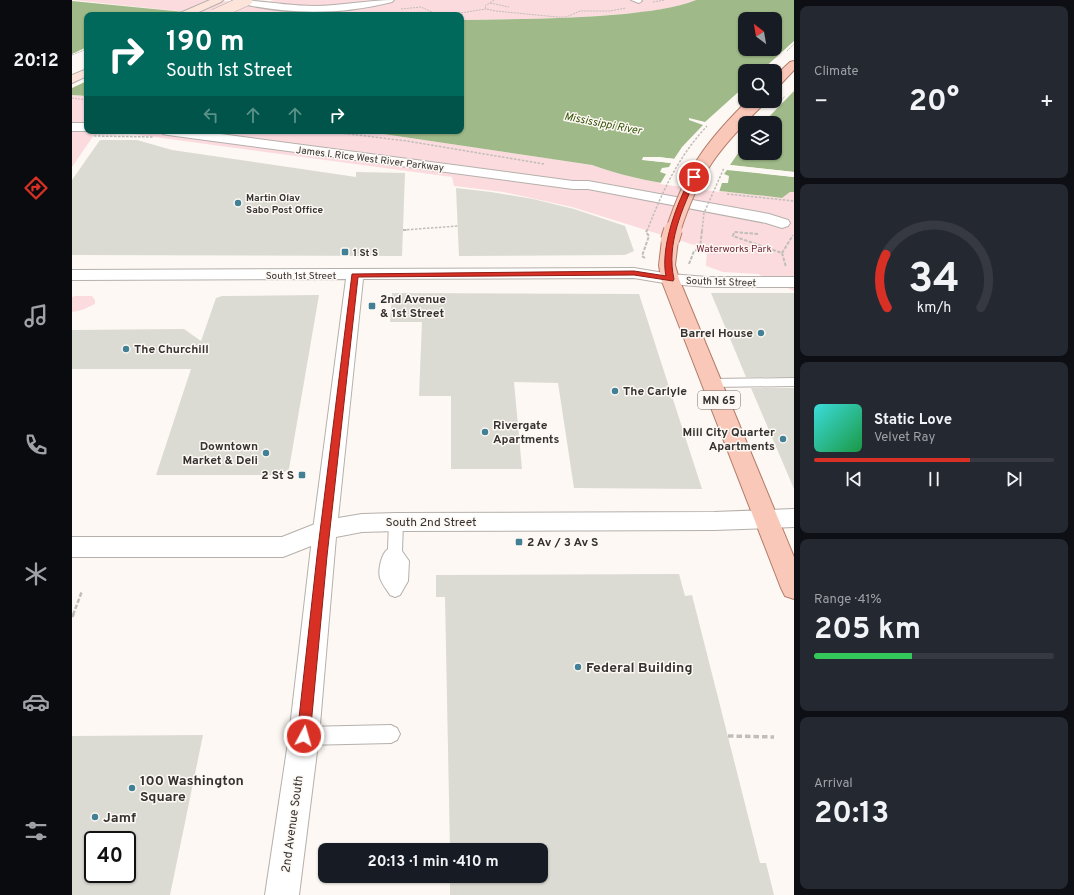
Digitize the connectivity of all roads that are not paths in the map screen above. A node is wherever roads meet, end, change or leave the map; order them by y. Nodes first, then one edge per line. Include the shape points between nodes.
1 (218, 0) edge
2 (237, 0) edge
3 (247, 0) edge
4 (389, 0) edge
5 (191, 12) edge
6 (221, 12) edge
7 (794, 64) edge
8 (84, 73) edge
9 (782, 76) edge
10 (72, 79) edge
11 (750, 108) edge
12 (72, 127) edge
13 (84, 130) edge
14 (190, 134) edge
15 (787, 227) edge
16 (72, 275) edge
17 (355, 275) junction
18 (787, 278) edge
19 (670, 279) junction
20 (794, 382) edge
21 (712, 383) junction
22 (794, 518) edge
23 (768, 520) junction
24 (396, 522) junction
25 (325, 530) junction
26 (72, 547) edge
27 (395, 552) dead end
28 (794, 588) edge
29 (391, 734) dead end
30 (304, 736) junction
31 (282, 895) edge

1 - 5 main road
2 - 4 street via 296,9 339,9
3 - 6 main road, bridge
7 - 9 main road
8 - 10 main road
11 - 19 main road, MN 65, bridge via 711,150 685,196 670,240 667,265
12 - 13 street
14 - 15 street, James I. Rice West River Parkway via 573,185 585,191 725,220
16 - 17 street, South 1st Street
17 - 19 street, South 1st Street via 634,273
17 - 25 street, 2nd Avenue South
18 - 19 street, South 1st Street via 707,282
19 - 21 main road, MN 65
20 - 21 lane
21 - 23 main road, MN 65
22 - 23 street, South 2nd Street
23 - 24 street, South 2nd Street
23 - 28 main road, MN 65
24 - 25 street, South 2nd Street via 362,523
24 - 27 lane
25 - 26 street, South 2nd Street via 283,547
25 - 30 street, 2nd Avenue South
29 - 30 lane
30 - 31 street, 2nd Avenue South

